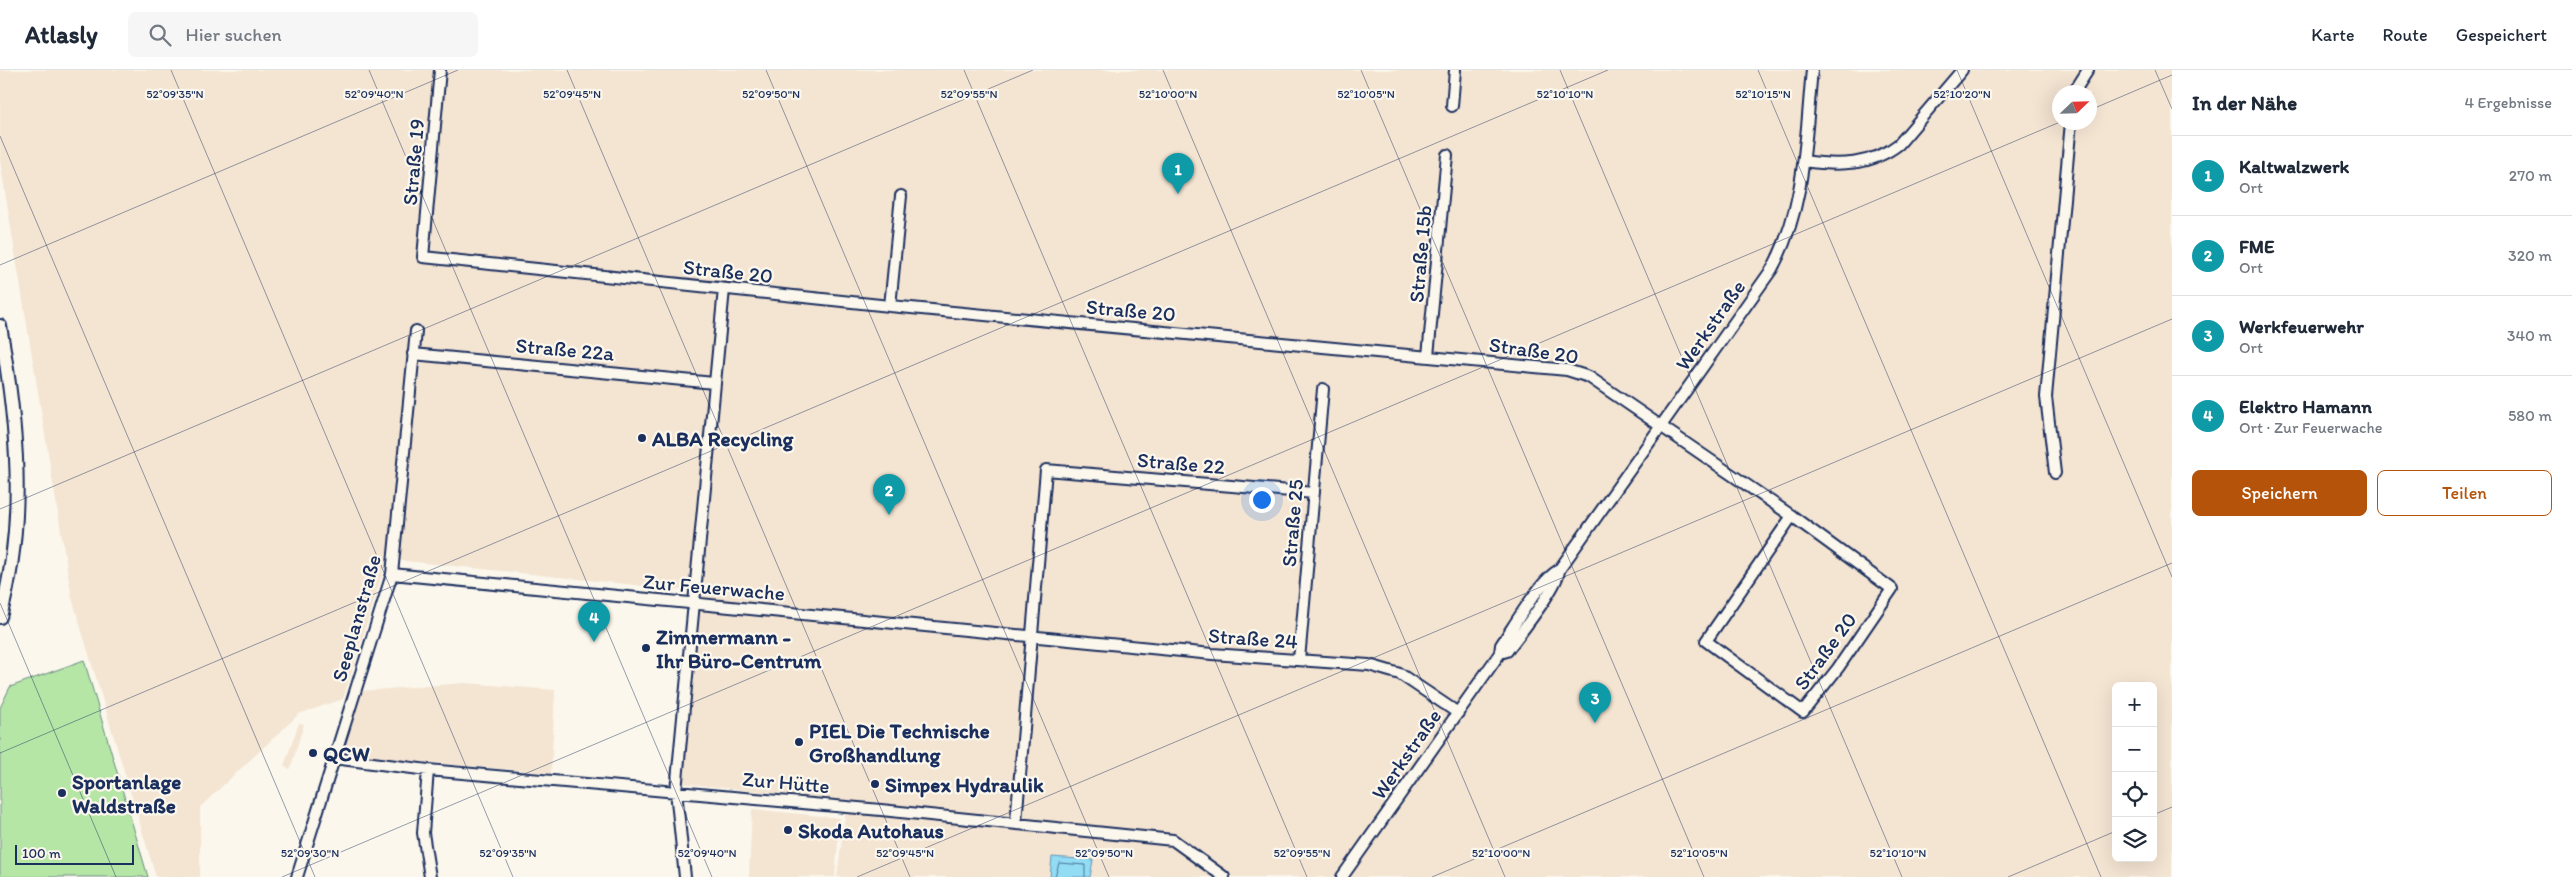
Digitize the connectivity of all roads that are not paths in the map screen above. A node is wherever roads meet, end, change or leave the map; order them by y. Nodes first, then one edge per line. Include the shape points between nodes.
1 (440, 70) edge
2 (1455, 70) edge
3 (1812, 70) edge
4 (1962, 70) edge
5 (2088, 70) edge
6 (2078, 85) edge
7 (1452, 106) dead end
8 (2070, 130) edge
9 (1447, 155) dead end
10 (1804, 161) junction
11 (901, 196) dead end
12 (423, 258) joint
13 (724, 289) junction
14 (890, 306) junction
15 (0, 326) edge
16 (416, 331) dead end
17 (413, 354) junction
18 (1428, 356) junction
19 (714, 383) junction
20 (1323, 390) dead end
21 (1660, 426) junction
22 (2055, 473) dead end
23 (1314, 493) junction
24 (1792, 516) junction
25 (392, 574) junction
26 (694, 603) junction
27 (0, 617) edge
28 (1033, 636) junction
29 (1299, 660) junction
30 (1458, 713) junction
31 (333, 758) junction
32 (428, 770) junction
33 (676, 791) junction
34 (1016, 822) junction
35 (298, 877) edge
36 (430, 877) edge
37 (685, 877) edge
38 (1224, 877) edge
39 (1342, 877) edge

1 - 12 street, Straße 19
2 - 7 street
3 - 10 street, Werkstraße
4 - 10 street via 1887,154 1856,164
5 - 6 street
8 - 22 street via 2046,397
9 - 18 street, Straße 15b
10 - 21 street, Werkstraße via 1795,216 1782,250 1742,313
11 - 14 street
12 - 13 street, Straße 20
13 - 14 street, Straße 20
13 - 19 street
14 - 18 street, Straße 20
15 - 27 main road via 11,387 17,494 14,542
16 - 17 street, Seeplanstraße
17 - 19 street, Straße 22a
17 - 25 street, Seeplanstraße
18 - 21 street, Straße 20 via 1567,370 1589,377
19 - 26 street
20 - 23 street, Straße 25
21 - 24 street, Straße 20
21 - 30 street, Werkstraße via 1559,570 1534,598
23 - 28 street, Straße 22 via 1046,470
23 - 29 street, Straße 25
24 - 24 street, Straße 20 via 1706,641 1803,712 1838,668 1892,589
25 - 26 street, Zur Feuerwache
25 - 31 street, Seeplanstraße
26 - 28 street, Zur Feuerwache
26 - 33 street
28 - 29 street, Straße 24
28 - 34 street
29 - 30 street, Straße 24 via 1369,665 1392,671
30 - 39 street, Werkstraße
31 - 32 street, Zur Hütte
31 - 35 street, Seeplanstraße
32 - 33 street, Zur Hütte
32 - 36 street via 423,833
33 - 34 street, Zur Hütte
33 - 37 street
34 - 38 street, Zur Hütte via 1173,840

